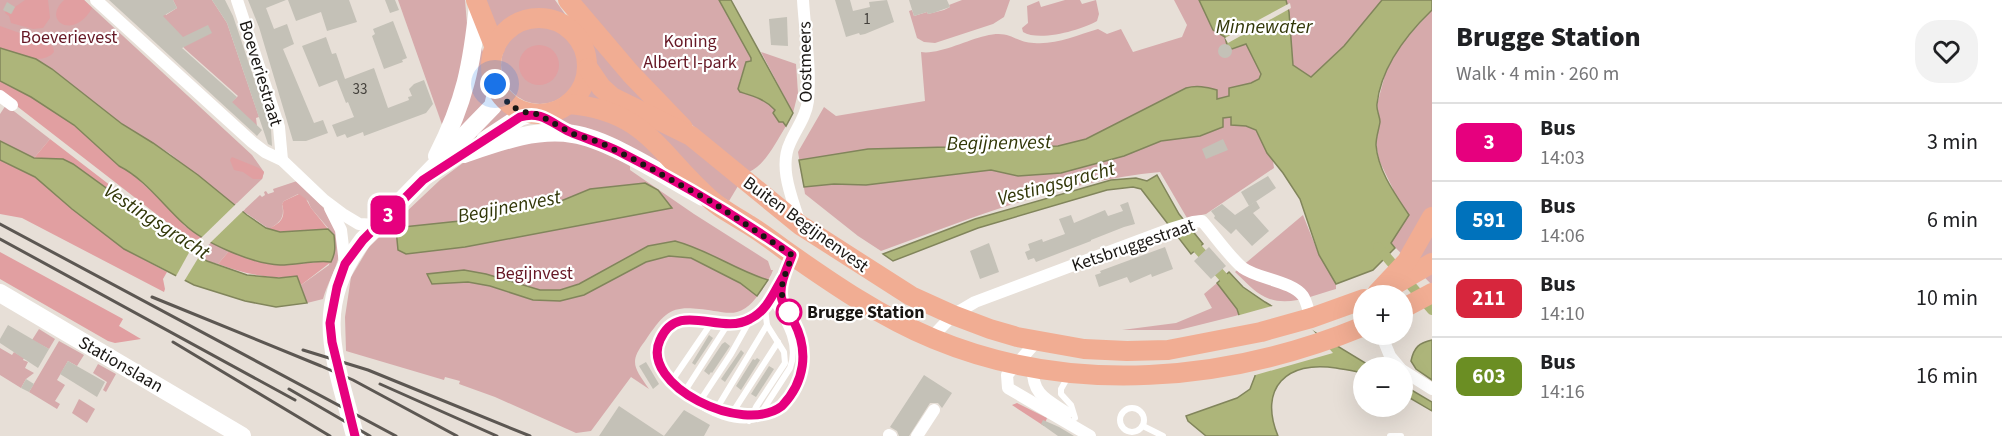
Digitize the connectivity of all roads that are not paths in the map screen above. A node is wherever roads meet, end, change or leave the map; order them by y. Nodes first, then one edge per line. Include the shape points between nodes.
1 (96, 0) edge
2 (237, 0) edge
3 (566, 0) edge
4 (803, 0) edge
5 (477, 3) edge
6 (481, 26) junction
7 (575, 33) junction
8 (495, 48) junction
9 (588, 68) junction
10 (497, 89) junction
11 (0, 96) edge
12 (569, 104) junction
13 (12, 105) dead end
14 (534, 114) junction
15 (573, 134) junction
16 (691, 136) junction
17 (464, 154) junction
18 (282, 160) junction
19 (426, 176) junction
20 (324, 200) junction
21 (712, 202) junction
22 (1432, 217) edge
23 (378, 225) junction
24 (800, 225) junction
25 (792, 255) junction
26 (345, 264) junction
27 (1419, 265) edge
28 (785, 273) junction
29 (1389, 285) edge
30 (0, 293) edge
31 (1432, 293) edge
32 (770, 297) junction
33 (1353, 300) edge
34 (1413, 304) edge
35 (765, 308) junction
36 (1307, 314) junction
37 (953, 315) junction
38 (750, 319) junction
39 (712, 322) junction
40 (728, 324) junction
41 (767, 325) junction
42 (1353, 330) edge
43 (931, 338) junction
44 (1037, 341) junction
45 (778, 342) junction
46 (1024, 367) junction
47 (1070, 373) junction
48 (1413, 377) edge
49 (671, 382) junction
50 (1432, 389) edge
51 (683, 394) junction
52 (698, 404) junction
53 (934, 410) dead end
54 (714, 413) junction
55 (729, 418) junction
56 (1075, 418) junction
57 (753, 420) junction
58 (1143, 426) junction
59 (242, 436) edge
60 (355, 436) edge
61 (917, 436) edge
62 (1089, 436) edge
63 (1096, 436) edge
64 (1163, 436) edge
65 (1390, 436) edge
66 (1401, 436) edge

1 - 18 street via 252,142
2 - 18 street, Boeveriestraat via 279,127
3 - 7 main road
3 - 16 main road
4 - 24 street, Oostmeers via 808,104 789,145 785,165
5 - 6 main road
6 - 8 main road
6 - 19 main road via 465,92
7 - 8 main road via 556,20 530,18 506,30
7 - 9 main road via 585,49
8 - 10 main road via 491,68
9 - 12 main road via 583,88
9 - 16 main road, Buiten Begijnenvest via 612,97
10 - 14 main road via 510,104
10 - 19 main road via 493,106
11 - 13 street
12 - 14 main road
12 - 21 main road, Buiten Begijnenvest via 596,107 632,122 659,144
14 - 15 lane
14 - 17 main road via 520,117
15 - 17 main road via 519,137
15 - 21 main road via 616,150
16 - 24 main road, Buiten Begijnenvest
17 - 19 main road
18 - 20 street
19 - 23 main road
20 - 23 street via 355,222
20 - 26 street via 341,230
21 - 25 main road, Buiten Begijnenvest
22 - 27 main road
23 - 26 main road
24 - 25 main road
24 - 37 main road, Buiten Begijnenvest via 911,296
25 - 28 lane
25 - 43 main road, Buiten Begijnenvest via 861,301
26 - 60 main road via 330,323
27 - 29 main road
28 - 32 lane
28 - 57 lane via 781,297 803,344 804,368 781,407
30 - 59 main road, Stationslaan
31 - 34 main road
32 - 35 lane
32 - 57 lane via 789,334 793,358
33 - 36 main road, Buiten Begijnenvest
35 - 38 lane
35 - 41 lane
36 - 37 street, Ketsbruggestraat via 1298,291 1242,267 1202,221 1167,230 975,302
36 - 44 main road, Buiten Begijnenvest via 1229,339 1168,350 1084,349
37 - 43 street, Ketsbruggestraat
37 - 44 main road, Buiten Begijnenvest
38 - 40 lane
38 - 52 lane
39 - 40 lane
39 - 49 lane
39 - 49 lane via 684,320 665,331 657,354
40 - 51 lane
41 - 45 lane
41 - 54 lane
42 - 47 main road, Buiten Begijnenvest via 1239,365 1177,374
43 - 46 main road, Buiten Begijnenvest
44 - 46 main road
45 - 55 lane
45 - 57 lane via 785,363 756,407
46 - 47 main road, Buiten Begijnenvest
46 - 56 street via 1039,393
46 - 62 street via 1007,375 1006,394
47 - 56 lane via 1060,389
48 - 50 street
49 - 51 lane
51 - 52 lane
52 - 54 lane
53 - 61 street
54 - 55 lane
55 - 57 lane
56 - 63 street
58 - 58 lane via 1144,416 1138,409 1129,408 1122,414 1120,423 1126,431 1136,432
58 - 64 lane
65 - 66 lane

